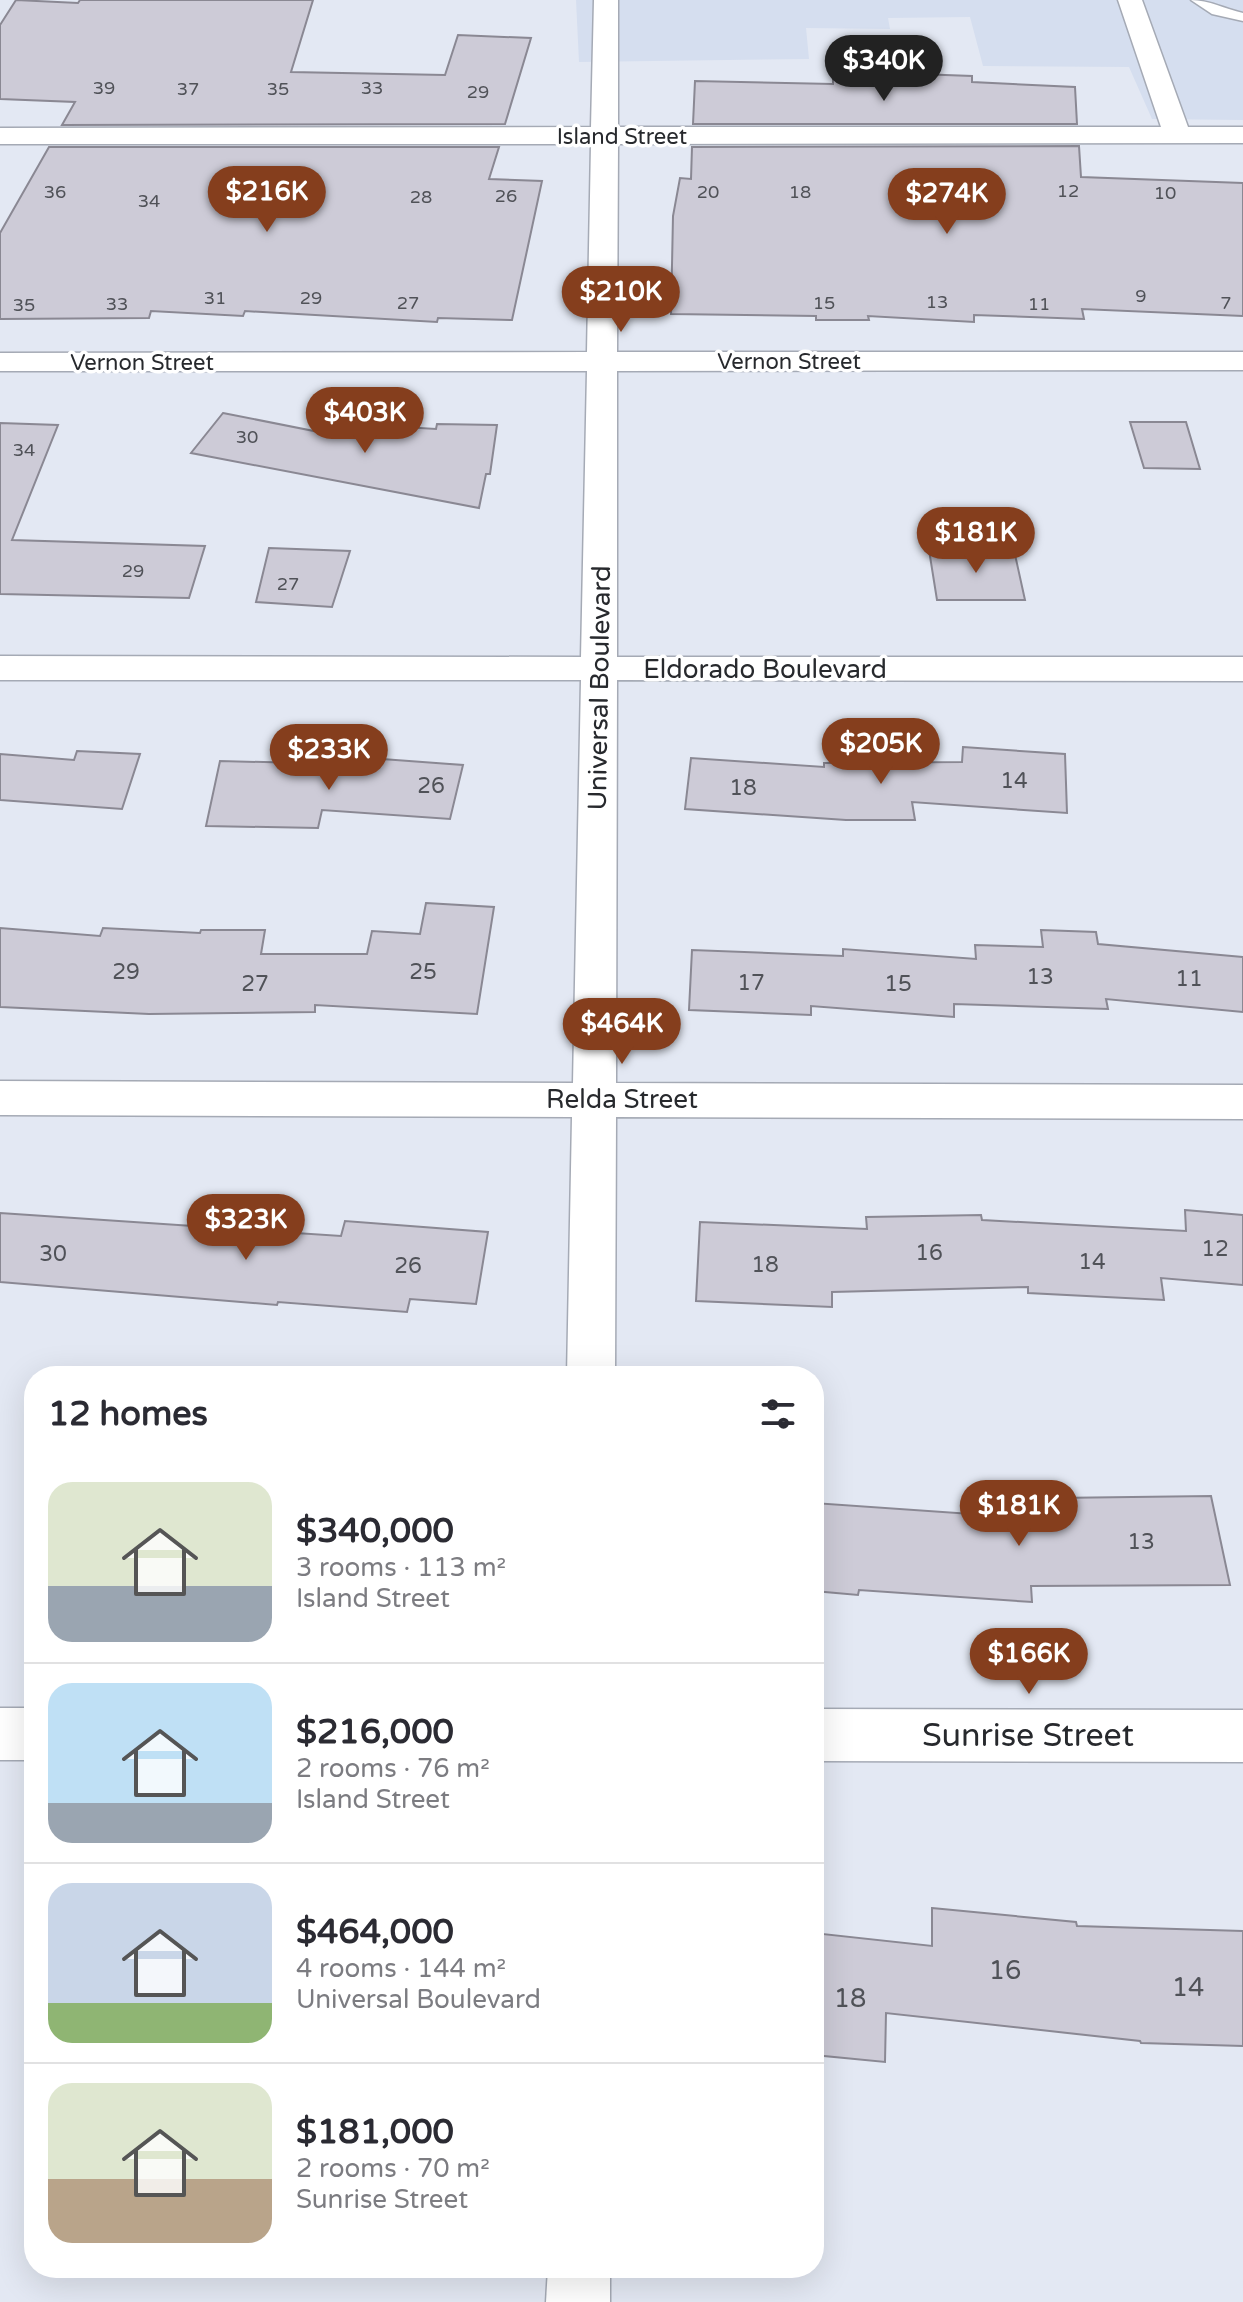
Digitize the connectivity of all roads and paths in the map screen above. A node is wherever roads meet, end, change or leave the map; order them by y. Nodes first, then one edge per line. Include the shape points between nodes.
1 (606, 0) edge
2 (1130, 0) edge
3 (1197, 0) edge
4 (1243, 17) edge
5 (1177, 135) junction
6 (1243, 135) edge
7 (0, 136) edge
8 (605, 136) junction
9 (1243, 361) edge
10 (0, 362) edge
11 (604, 362) junction
12 (0, 668) edge
13 (599, 669) junction
14 (1243, 669) edge
15 (0, 1098) edge
16 (594, 1099) junction
17 (1243, 1102) edge
18 (591, 1366) edge
19 (0, 1734) edge
20 (24, 1734) edge
21 (824, 1735) edge
22 (1243, 1736) edge
23 (579, 2278) edge
24 (578, 2302) edge

1 - 8 street, Universal Boulevard
2 - 5 street
3 - 4 lane
5 - 6 street, Island Street
5 - 8 street, Island Street
7 - 8 street, Island Street
8 - 11 street, Universal Boulevard
9 - 11 street, Vernon Street
10 - 11 street, Vernon Street
11 - 13 street, Universal Boulevard
12 - 13 street, Eldorado Boulevard
13 - 14 street, Eldorado Boulevard
13 - 16 street, Universal Boulevard
15 - 16 street, Relda Street
16 - 17 street, Relda Street
16 - 18 street, Universal Boulevard
19 - 20 street
21 - 22 street, Sunrise Street
23 - 24 street

